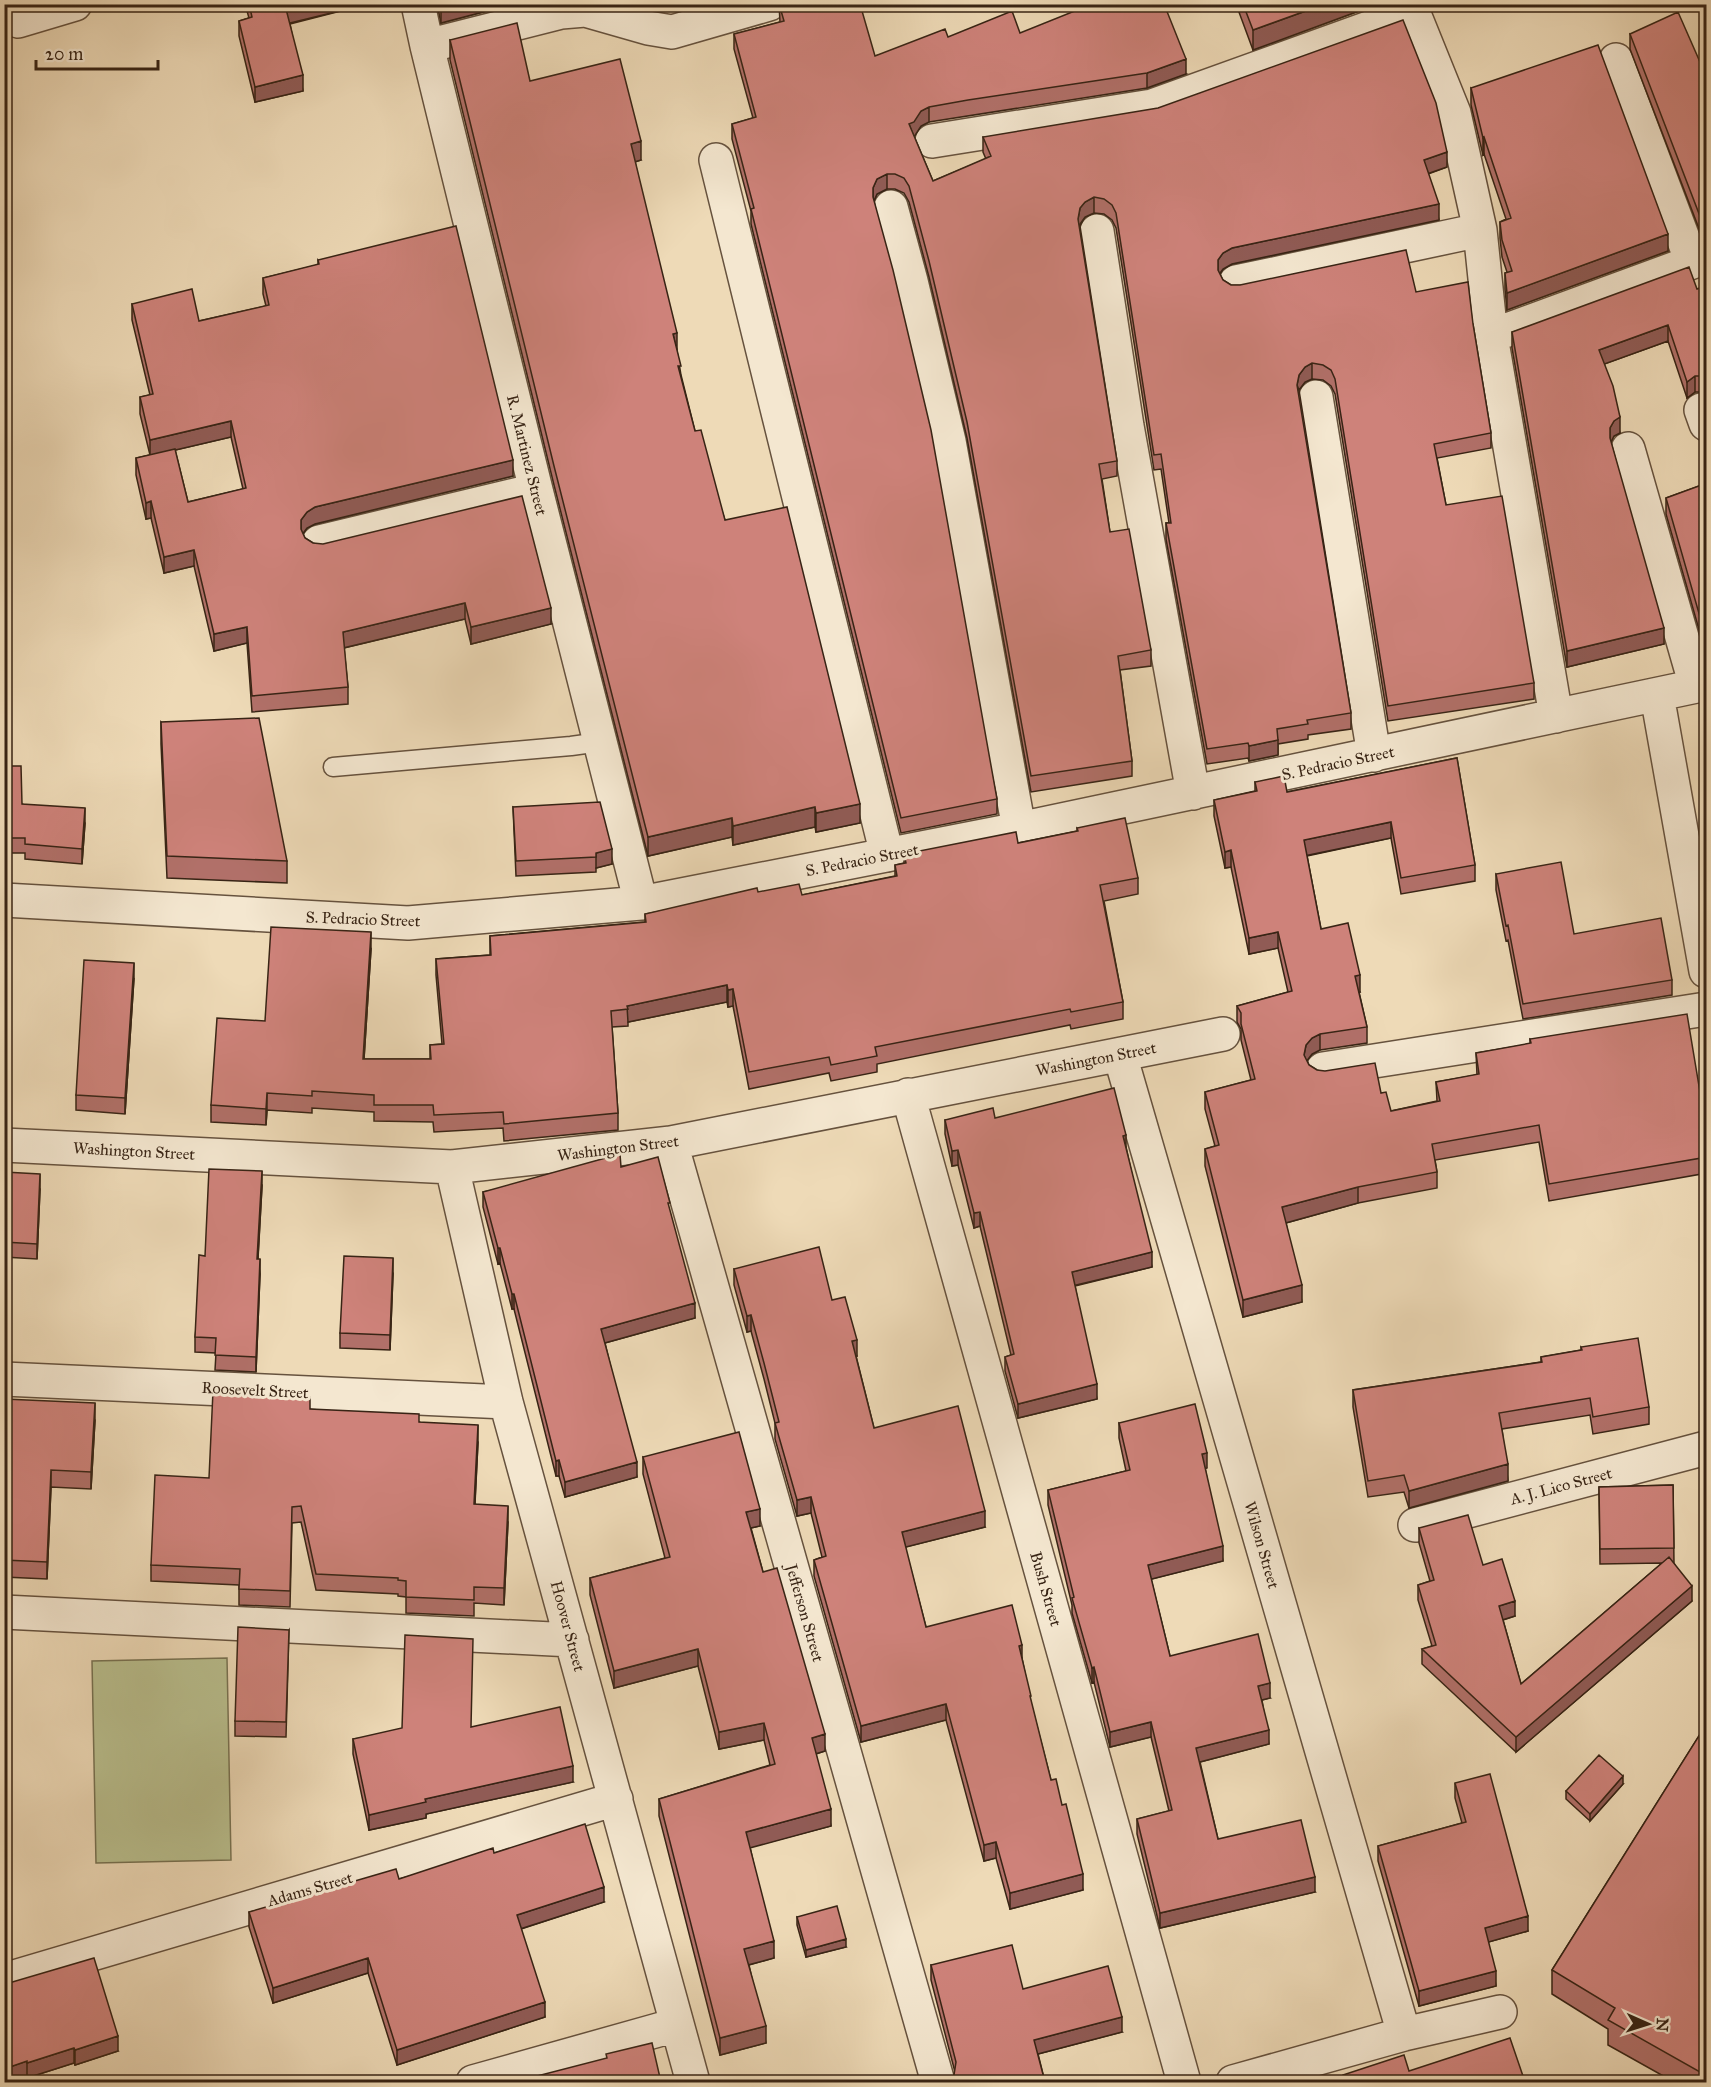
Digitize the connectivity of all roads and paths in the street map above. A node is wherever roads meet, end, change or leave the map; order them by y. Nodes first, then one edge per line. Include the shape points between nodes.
1 (75, 4) edge
2 (418, 4) edge
3 (770, 4) edge
4 (1412, 8) edge
5 (18, 21) dead end
6 (427, 46) junction
7 (1616, 60) dead end
8 (932, 141) dead end
9 (716, 160) dead end
10 (891, 207) dead end
11 (1480, 230) junction
12 (1097, 231) dead end
13 (1699, 260) edge
14 (1236, 282) edge
15 (1491, 336) junction
16 (1316, 397) dead end
17 (1628, 449) dead end
18 (536, 490) junction
19 (319, 542) edge
20 (1701, 685) edge
21 (1657, 695) junction
22 (1556, 716) junction
23 (600, 741) junction
24 (1374, 755) junction
25 (333, 767) dead end
26 (1193, 793) junction
27 (1019, 829) junction
28 (887, 855) junction
29 (4, 900) edge
30 (641, 903) junction
31 (1707, 971) edge
32 (1707, 1010) edge
33 (1223, 1034) dead end
34 (1120, 1055) junction
35 (1323, 1070) edge
36 (908, 1095) junction
37 (671, 1143) junction
38 (4, 1145) edge
39 (452, 1167) junction
40 (4, 1379) edge
41 (506, 1402) junction
42 (1707, 1448) edge
43 (1415, 1525) dead end
44 (4, 1612) edge
45 (572, 1640) junction
46 (616, 1799) junction
47 (4, 1980) edge
48 (1500, 2012) dead end
49 (676, 2025) junction
50 (1404, 2034) junction
51 (473, 2082) edge
52 (693, 2082) edge
53 (938, 2082) edge
54 (1184, 2082) edge
55 (1233, 2082) edge

1 - 5 street
2 - 6 street, R. Martinez Street
3 - 6 street via 672,32 585,10 561,12
4 - 8 street via 1152,106
4 - 11 street via 1454,113
6 - 18 street, R. Martinez Street
7 - 13 street
9 - 28 street
10 - 27 street via 949,441
11 - 14 street
11 - 15 street
12 - 26 street via 1127,426
13 - 15 street
15 - 22 street
16 - 24 street
17 - 20 street
18 - 19 street
18 - 23 street, R. Martinez Street
20 - 21 street, S. Pedracio Street
21 - 22 street, S. Pedracio Street
21 - 31 street
22 - 24 street, S. Pedracio Street
23 - 25 lane
23 - 30 street, R. Martinez Street
24 - 26 street, S. Pedracio Street
26 - 27 street, S. Pedracio Street
27 - 28 street, S. Pedracio Street
28 - 30 street, S. Pedracio Street
29 - 30 street, S. Pedracio Street via 408,923
32 - 35 street
33 - 34 street, Washington Street
34 - 36 street, Washington Street
34 - 50 street, Wilson Street
36 - 37 street, Washington Street
36 - 54 street, Bush Street
37 - 39 street, Washington Street
37 - 53 street, Jefferson Street
38 - 39 street, Washington Street
39 - 41 street, Hoover Street
40 - 41 street, Roosevelt Street
41 - 45 street, Hoover Street
42 - 43 street, A. J. Lico Street
44 - 45 street
45 - 46 street, Hoover Street
46 - 47 street, Adams Street
46 - 49 street, Hoover Street
48 - 50 street
49 - 51 street
49 - 52 street, Hoover Street
50 - 55 street

